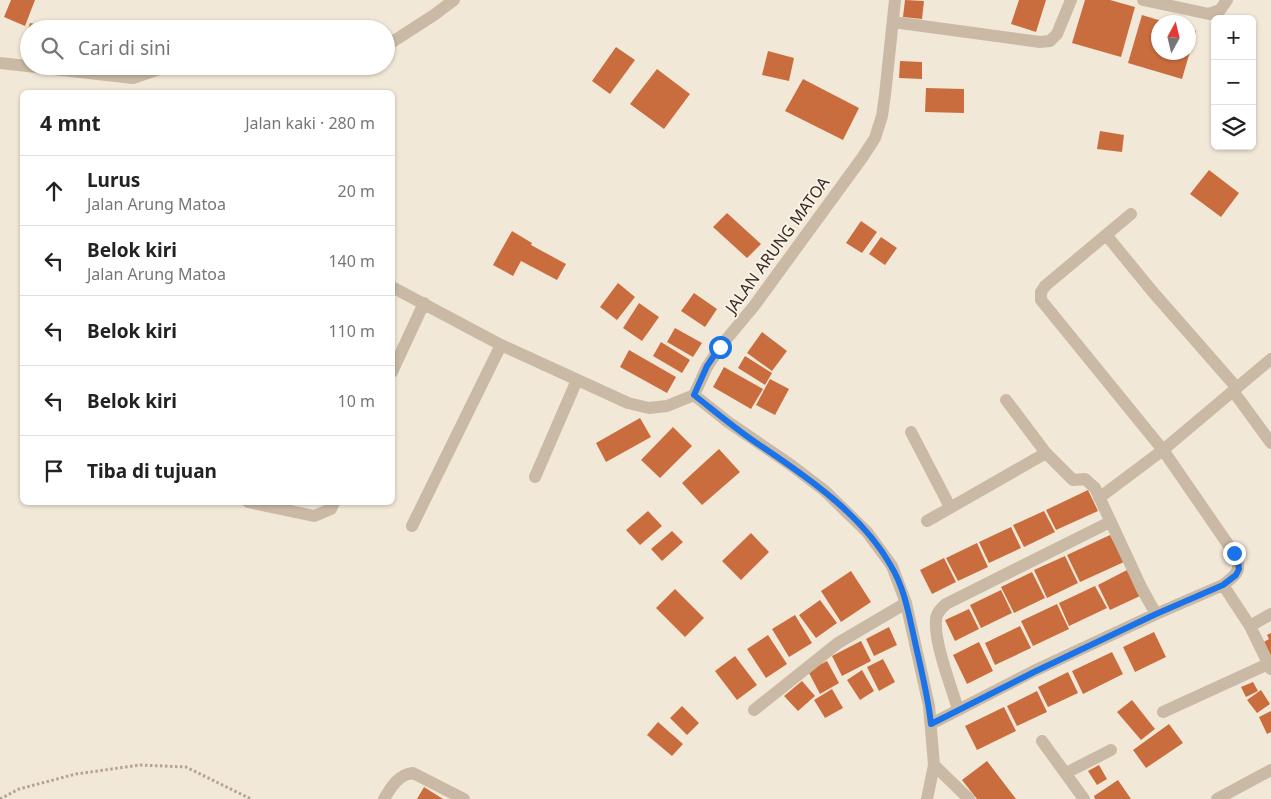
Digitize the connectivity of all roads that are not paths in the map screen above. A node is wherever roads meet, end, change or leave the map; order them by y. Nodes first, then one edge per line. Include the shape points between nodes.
1 (454, 0) edge
2 (895, 0) edge
3 (1071, 0) edge
4 (1143, 0) edge
5 (1226, 0) edge
6 (893, 22) junction
7 (395, 40) edge
8 (0, 64) edge
9 (20, 66) edge
10 (104, 75) edge
11 (142, 75) edge
12 (1132, 214) dead end
13 (1107, 236) junction
14 (395, 288) edge
15 (424, 303) junction
16 (501, 345) junction
17 (1271, 359) edge
18 (395, 366) edge
19 (577, 380) junction
20 (1235, 390) junction
21 (694, 395) junction
22 (1006, 400) dead end
23 (911, 432) dead end
24 (1271, 443) edge
25 (1163, 450) junction
26 (1046, 453) junction
27 (535, 477) dead end
28 (1099, 498) junction
29 (262, 505) edge
30 (333, 505) edge
31 (950, 507) junction
32 (927, 521) dead end
33 (1110, 522) junction
34 (412, 526) dead end
35 (1223, 585) junction
36 (906, 602) junction
37 (1156, 614) junction
38 (1271, 614) edge
39 (1250, 626) junction
40 (1270, 667) edge
41 (958, 709) junction
42 (754, 710) dead end
43 (1163, 712) dead end
44 (931, 724) junction
45 (1042, 741) dead end
46 (1111, 750) dead end
47 (934, 764) junction
48 (1271, 770) edge
49 (1066, 773) junction
50 (384, 799) edge
51 (464, 799) edge
52 (927, 799) edge
53 (968, 799) edge
54 (1084, 799) edge
55 (1217, 799) edge

1 - 7 street
2 - 6 street, JALAN ARUNG MATOA
3 - 6 street via 1057,34 1050,41
4 - 5 street via 1209,14 1220,10
6 - 21 street, JALAN ARUNG MATOA via 882,116 875,138 754,306 720,347
8 - 9 street
10 - 11 street via 133,78
12 - 13 street
13 - 20 street
13 - 25 street via 1045,286 1041,300
14 - 15 street
15 - 16 street
15 - 18 street
16 - 19 street
16 - 34 street
17 - 20 street
19 - 21 street via 628,403 649,408 667,406
19 - 27 street
20 - 24 street
20 - 25 street
21 - 36 street via 791,465 867,532 892,566
22 - 26 street
23 - 31 street
25 - 28 street
25 - 35 street via 1238,562 1236,575
26 - 28 street via 1073,480 1081,478 1088,481
26 - 31 street
28 - 33 street
29 - 30 street via 314,516 331,509
31 - 32 street
33 - 37 street
33 - 41 street via 940,609 936,631
35 - 37 street
35 - 39 street
36 - 42 street via 838,642
36 - 44 street
37 - 41 street
38 - 39 street
39 - 40 street
40 - 43 street
41 - 44 street
44 - 47 street
45 - 49 street
46 - 49 street
47 - 52 street
47 - 53 street
48 - 55 street
49 - 54 street
50 - 51 street via 400,778 414,773

